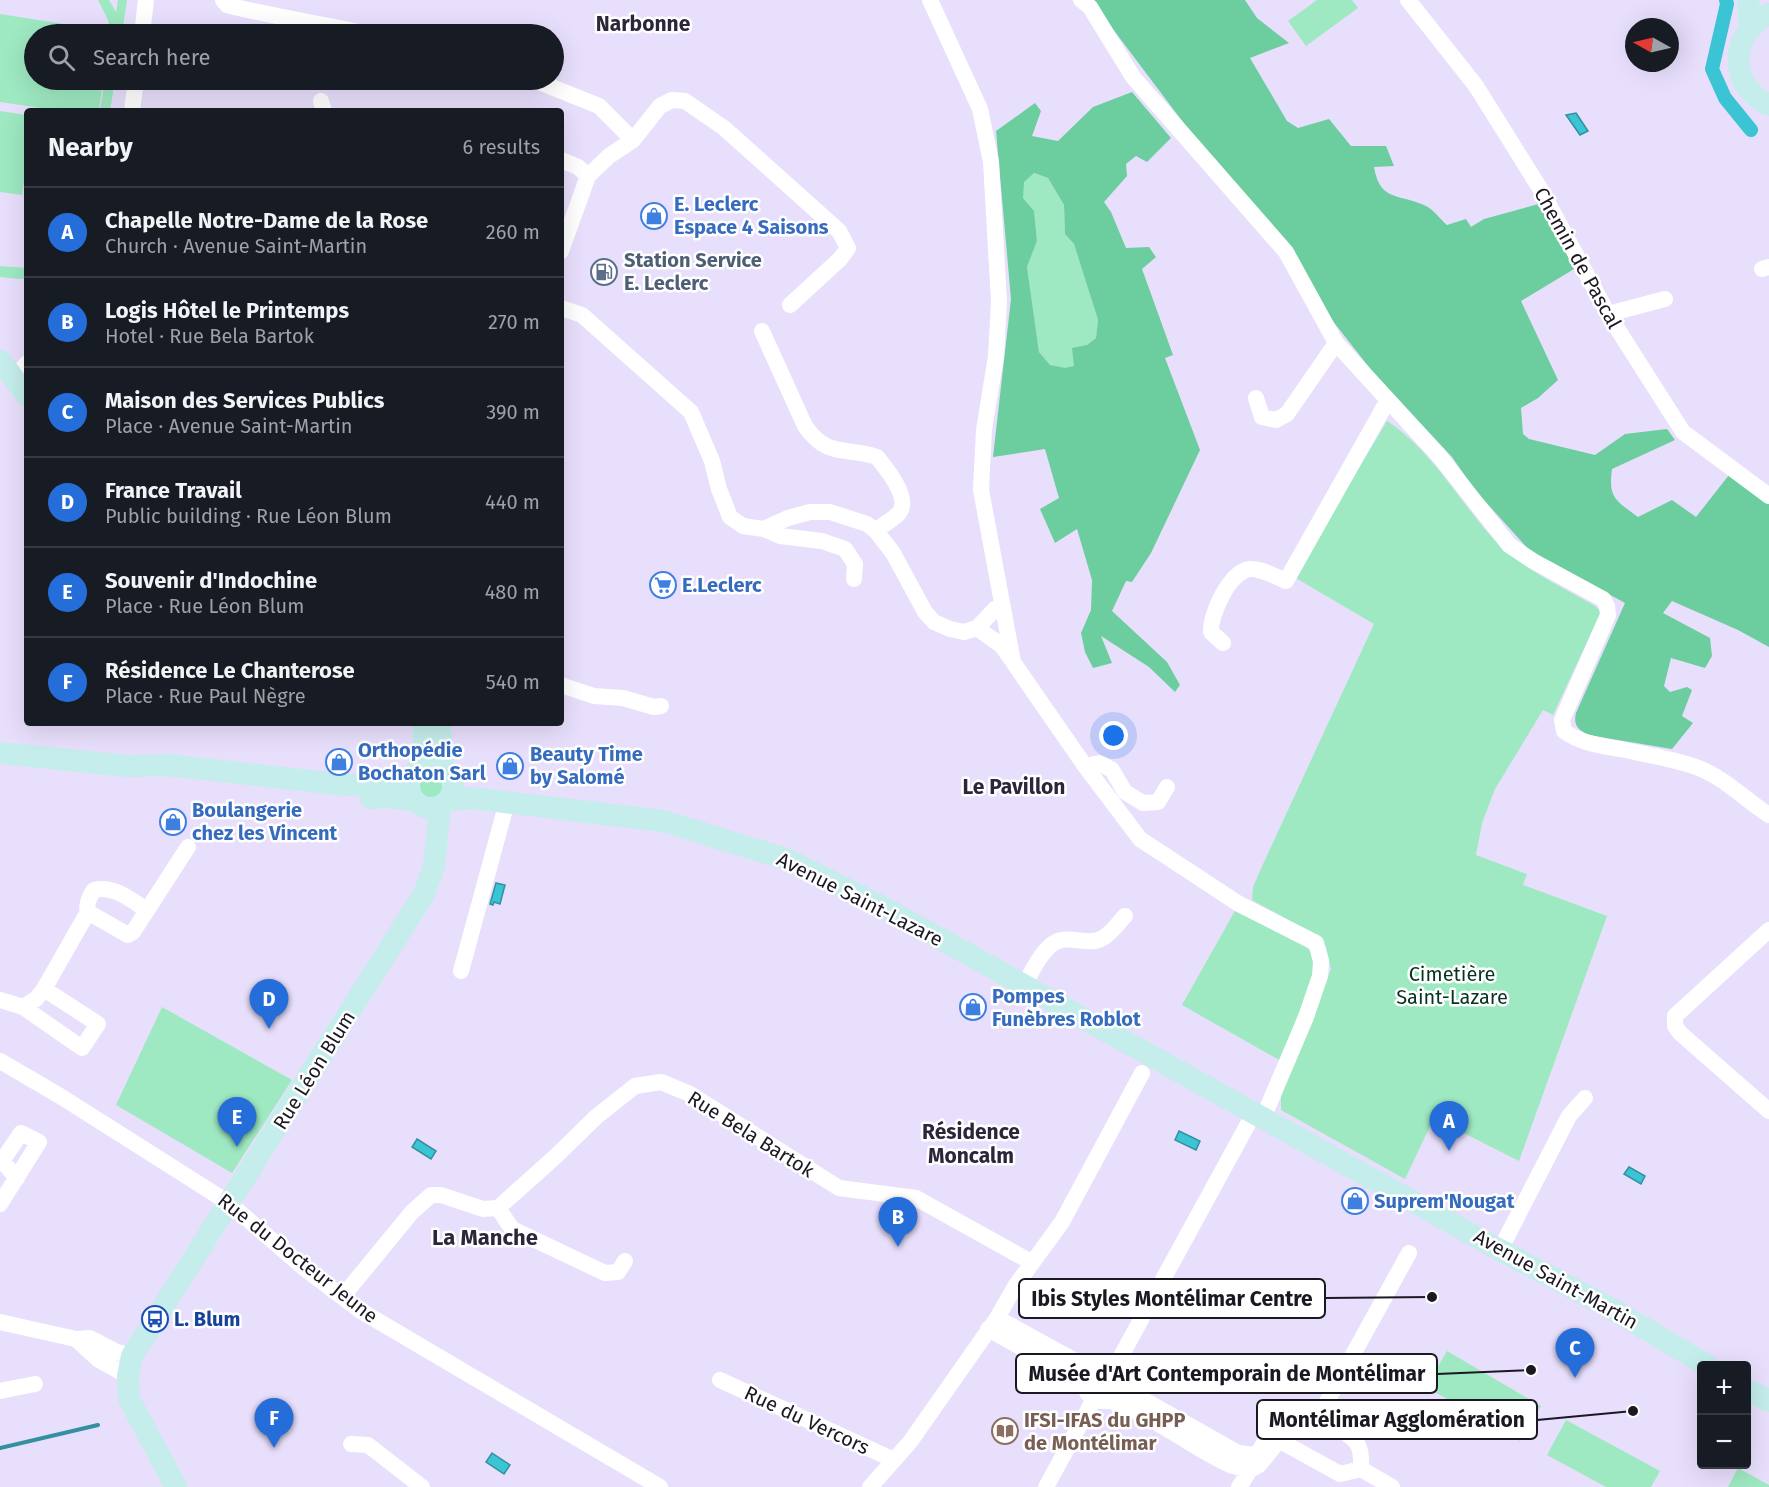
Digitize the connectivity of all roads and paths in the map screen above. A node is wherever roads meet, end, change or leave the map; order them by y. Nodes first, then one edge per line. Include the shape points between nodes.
1 (146, 0) edge
2 (223, 0) edge
3 (930, 0) edge
4 (1081, 0) edge
5 (1408, 0) edge
6 (1748, 0) edge
7 (1769, 14) edge
8 (143, 24) edge
9 (320, 24) edge
10 (1750, 28) junction
11 (135, 90) edge
12 (559, 90) edge
13 (1769, 105) edge
14 (132, 108) edge
15 (633, 140) junction
16 (564, 161) edge
17 (588, 176) junction
18 (564, 243) edge
19 (1665, 299) dead end
20 (790, 305) dead end
21 (564, 309) edge
22 (1608, 314) junction
23 (762, 331) dead end
24 (1336, 343) junction
25 (0, 360) edge
26 (22, 379) edge
27 (1256, 398) dead end
28 (1388, 400) junction
29 (1769, 496) edge
30 (764, 529) junction
31 (876, 531) junction
32 (854, 579) dead end
33 (1002, 607) junction
34 (977, 628) junction
35 (1223, 644) dead end
36 (1013, 662) junction
37 (564, 686) edge
38 (661, 706) dead end
39 (424, 726) edge
40 (440, 726) edge
41 (0, 753) edge
42 (1085, 766) junction
43 (1167, 787) dead end
44 (432, 788) junction
45 (510, 803) junction
46 (1769, 814) edge
47 (188, 847) dead end
48 (147, 910) junction
49 (88, 916) junction
50 (1125, 916) dead end
51 (1769, 930) edge
52 (461, 970) dead end
53 (1024, 985) junction
54 (44, 989) junction
55 (0, 1000) edge
56 (23, 1007) junction
57 (0, 1061) edge
58 (1146, 1065) junction
59 (1585, 1098) dead end
60 (1769, 1111) edge
61 (1259, 1115) junction
62 (16, 1178) dead end
63 (229, 1203) junction
64 (0, 1204) edge
65 (498, 1208) junction
66 (1500, 1250) junction
67 (1409, 1253) dead end
68 (626, 1261) dead end
69 (1031, 1262) junction
70 (343, 1296) junction
71 (0, 1322) edge
72 (993, 1323) junction
73 (1701, 1361) edge
74 (130, 1366) junction
75 (1114, 1369) junction
76 (1088, 1377) junction
77 (720, 1380) dead end
78 (35, 1384) dead end
79 (1121, 1388) junction
80 (0, 1391) edge
81 (1751, 1392) edge
82 (1102, 1400) junction
83 (1769, 1401) edge
84 (1318, 1418) junction
85 (1276, 1426) junction
86 (1282, 1442) junction
87 (351, 1444) dead end
88 (894, 1460) junction
89 (1362, 1469) junction
90 (1250, 1470) junction
91 (1338, 1480) edge
92 (176, 1487) edge
93 (422, 1487) edge
94 (660, 1487) edge
95 (870, 1487) edge
96 (1046, 1487) edge
97 (1239, 1487) edge
98 (1392, 1487) edge

1 - 8 street
2 - 9 street via 226,5 272,17
3 - 33 street via 980,109 991,162 999,302 981,490
4 - 24 street via 1133,77 1286,252
5 - 22 street, Chemin de Pascal via 1476,86 1541,190
6 - 10 main road
7 - 10 main road
10 - 13 main road via 1741,42 1740,75 1748,89
11 - 14 street
12 - 15 street via 599,106
15 - 17 street
15 - 20 street via 660,106 672,100 685,101 724,128 839,231 848,248
16 - 17 street
17 - 18 street
19 - 22 street
21 - 30 street via 582,315 691,412 730,517 743,526
22 - 29 street, Chemin de Pascal via 1683,432
23 - 31 street via 813,436 834,449 877,457 891,475 903,506
24 - 27 street via 1287,414 1276,420 1262,417
24 - 28 street
25 - 26 main road
28 - 35 street via 1286,581 1253,568 1240,571 1229,584 1210,622 1211,633
28 - 46 street via 1509,545 1603,599 1607,606 1608,615 1562,720 1564,731 1581,741 1699,768 1721,778
30 - 31 street via 810,512 830,512 867,524
30 - 32 street via 780,536 822,541 846,549 855,564
31 - 34 street via 934,622 964,632
33 - 34 street
33 - 36 street
34 - 36 street via 1002,646
36 - 42 street
37 - 38 street via 594,696
39 - 44 main road
40 - 44 main road
41 - 44 main road, Avenue Saint-Lazare via 356,785
42 - 43 street via 1100,763 1112,770 1125,792 1143,803 1158,802
42 - 61 street via 1140,839 1239,904 1316,942 1320,976 1306,1017
44 - 45 main road, Avenue Saint-Lazare
44 - 63 main road, Rue Léon Blum via 409,919
45 - 52 street
45 - 53 main road, Avenue Saint-Lazare via 663,821 786,859 885,908
47 - 48 street
48 - 49 street via 128,935 93,915
48 - 49 street via 105,887 94,890 88,898
49 - 54 street
50 - 53 street via 1103,939 1055,942
51 - 60 street via 1676,1016 1675,1026
53 - 58 main road, Avenue Saint-Lazare
54 - 56 street
54 - 56 street via 98,1024 82,1048
55 - 56 street
57 - 63 street, Rue du Docteur Jeune
58 - 61 main road, Avenue Saint-Martin
58 - 69 street via 1062,1222
59 - 66 street via 1569,1116
61 - 66 main road, Avenue Saint-Martin
61 - 75 street
62 - 64 street
63 - 70 street, Rue du Docteur Jeune
63 - 74 main road, Rue Léon Blum
65 - 68 street via 512,1229 604,1273 618,1272
65 - 69 street, Rue Bela Bartok via 635,1086 661,1082 690,1094 839,1188 916,1198
65 - 70 street via 483,1209 441,1195 431,1196 412,1212
66 - 73 main road, Avenue Saint-Martin
67 - 84 street
69 - 72 street
70 - 94 street, Rue du Docteur Jeune via 371,1317
71 - 74 street via 76,1339 99,1360
72 - 76 street
72 - 88 street
74 - 92 main road via 129,1399
75 - 76 street via 1104,1366
75 - 79 street
76 - 82 street via 1087,1392
77 - 88 street, Rue du Vercors
78 - 80 street
79 - 82 street via 1115,1397
79 - 85 street via 1231,1450 1249,1456 1259,1451
81 - 83 main road
82 - 90 street via 1141,1414 1228,1464
82 - 96 street
84 - 85 street via 1295,1408 1283,1412
84 - 89 street via 1358,1444
85 - 86 street
86 - 90 street
86 - 91 street
87 - 93 street via 368,1445
88 - 95 street
89 - 91 street
89 - 98 street
90 - 97 street

